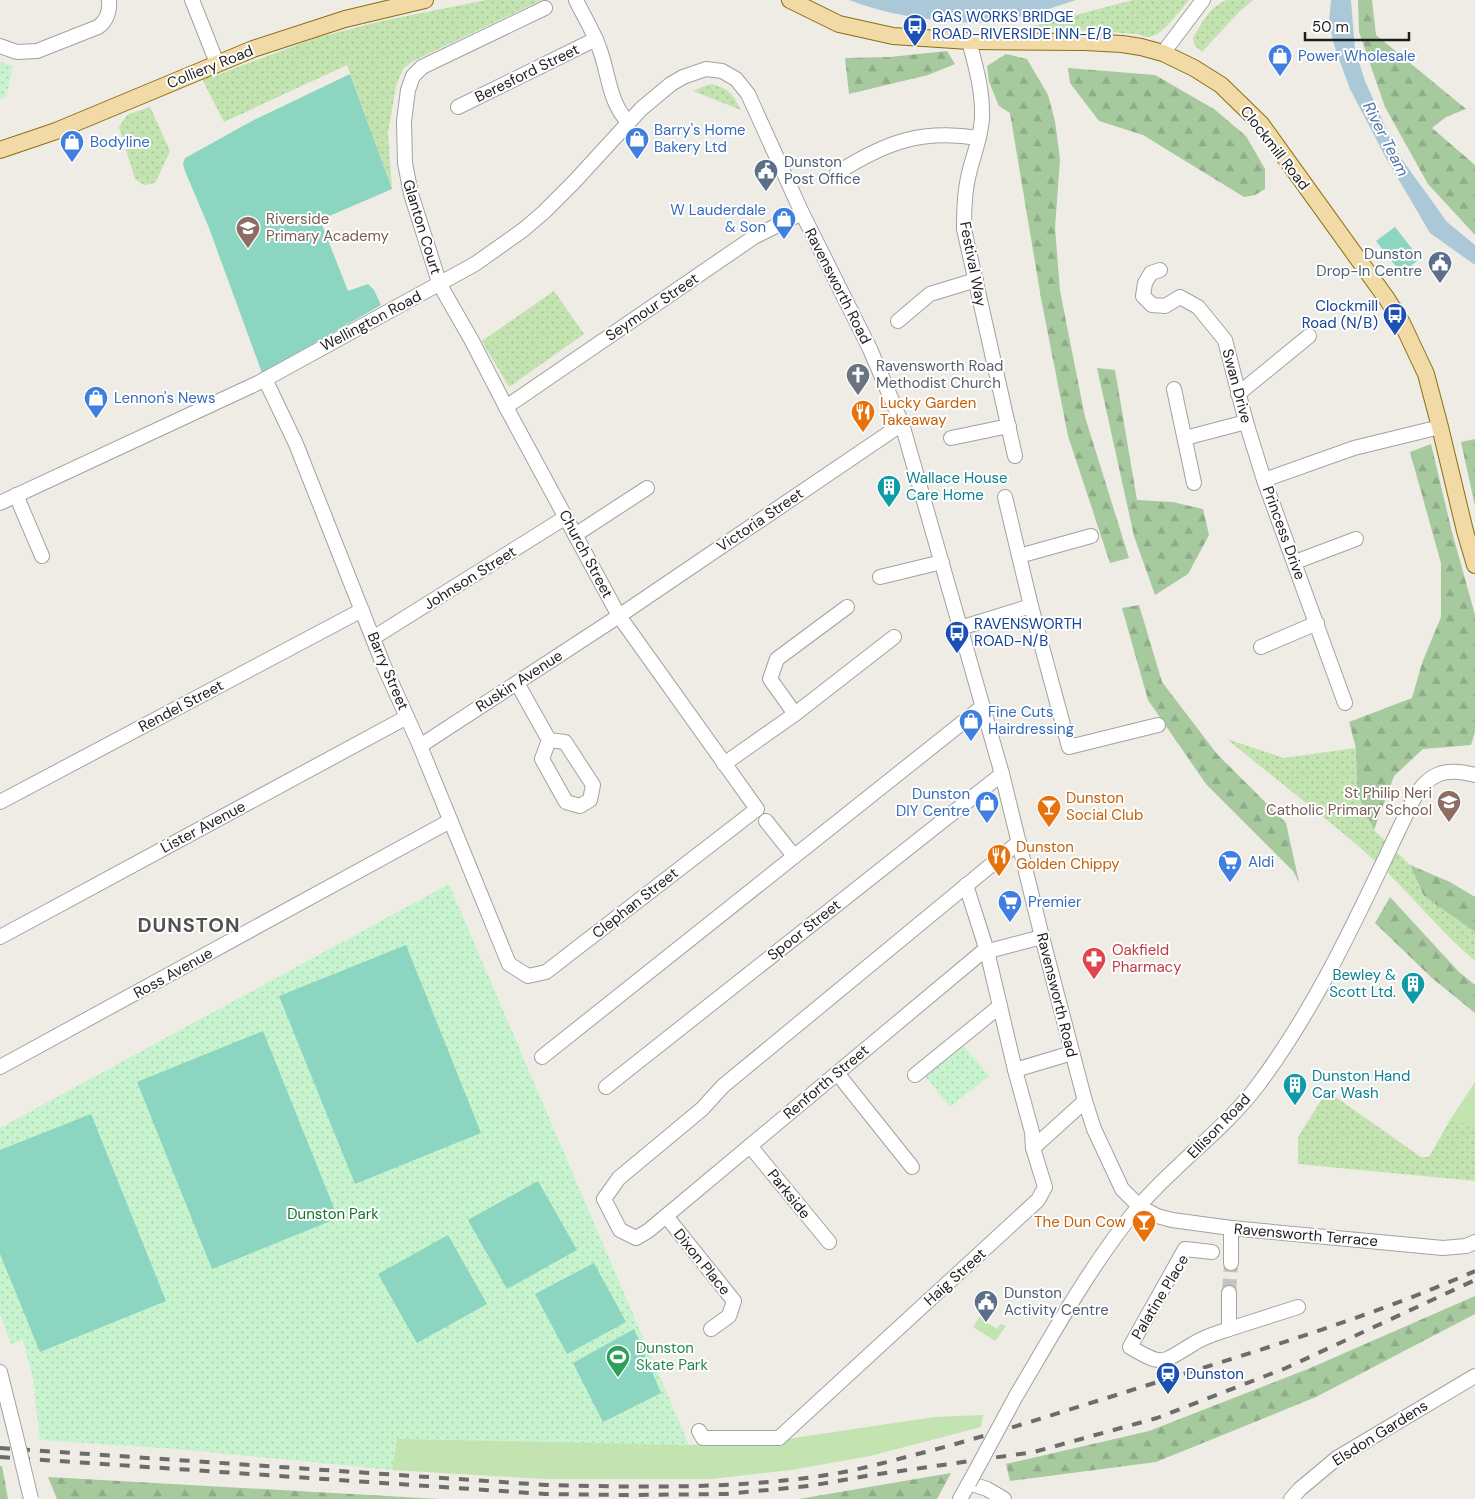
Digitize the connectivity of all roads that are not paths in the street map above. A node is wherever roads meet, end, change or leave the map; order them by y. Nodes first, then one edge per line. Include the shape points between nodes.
1 (109, 0) edge
2 (192, 0) edge
3 (425, 0) edge
4 (576, 0) edge
5 (790, 0) edge
6 (1203, 0) edge
7 (545, 8) dead end
8 (596, 39) junction
9 (969, 42) junction
10 (0, 46) edge
11 (1163, 53) junction
12 (217, 63) junction
13 (696, 71) joint
14 (458, 107) dead end
15 (628, 122) junction
16 (979, 138) junction
17 (0, 150) edge
18 (837, 173) dead end
19 (802, 213) junction
20 (1160, 270) dead end
21 (976, 280) junction
22 (440, 285) junction
23 (898, 321) dead end
24 (1309, 336) dead end
25 (265, 379) junction
26 (1174, 389) dead end
27 (1238, 394) junction
28 (506, 407) junction
29 (1246, 422) junction
30 (902, 424) junction
31 (1009, 426) junction
32 (1440, 427) junction
33 (951, 438) dead end
34 (1185, 438) junction
35 (1015, 456) dead end
36 (1264, 480) junction
37 (1194, 483) dead end
38 (647, 488) dead end
39 (16, 495) junction
40 (1005, 497) dead end
41 (0, 502) edge
42 (566, 517) junction
43 (575, 535) junction
44 (1091, 536) dead end
45 (1356, 539) dead end
46 (42, 556) dead end
47 (1019, 556) junction
48 (942, 562) junction
49 (1295, 562) junction
50 (1475, 565) edge
51 (880, 577) dead end
52 (1032, 606) junction
53 (847, 607) dead end
54 (362, 610) junction
55 (619, 616) junction
56 (1317, 624) junction
57 (960, 628) junction
58 (894, 637) dead end
59 (373, 638) junction
60 (1261, 647) dead end
61 (516, 683) junction
62 (1345, 703) dead end
63 (982, 707) junction
64 (795, 714) junction
65 (407, 717) junction
66 (1158, 725) dead end
67 (549, 740) junction
68 (420, 746) junction
69 (724, 764) junction
70 (1002, 774) junction
71 (1475, 775) edge
72 (0, 802) edge
73 (757, 809) joint
74 (766, 820) dead end
75 (450, 821) junction
76 (1019, 842) junction
77 (794, 856) junction
78 (966, 885) junction
79 (0, 937) edge
80 (1042, 937) junction
81 (987, 951) junction
82 (509, 964) joint
83 (1000, 1006) junction
84 (1072, 1053) junction
85 (542, 1057) dead end
86 (0, 1067) edge
87 (1018, 1069) junction
88 (837, 1073) junction
89 (916, 1075) dead end
90 (606, 1087) dead end
91 (1085, 1101) junction
92 (750, 1146) junction
93 (1033, 1148) junction
94 (912, 1167) dead end
95 (1140, 1206) junction
96 (666, 1216) junction
97 (1231, 1228) junction
98 (829, 1242) dead end
99 (1475, 1242) edge
100 (1212, 1252) dead end
101 (1231, 1263) tunnel mouth
102 (1229, 1293) tunnel mouth
103 (1298, 1307) dead end
104 (711, 1329) dead end
105 (1229, 1329) junction
106 (0, 1372) edge
107 (1475, 1376) edge
108 (699, 1431) dead end
109 (968, 1483) junction
110 (31, 1499) edge
111 (960, 1499) edge
112 (1004, 1499) edge
113 (1291, 1499) edge

1 - 10 street via 106,19 98,27 37,51 17,52
2 - 12 street
3 - 12 main road, Colliery Road via 308,30
4 - 8 street
5 - 9 main road, Clockmill Road via 839,24 893,36
6 - 11 street
7 - 22 street, Glanton Court via 422,67 410,80 404,121 406,176
8 - 14 street, Beresford Street
8 - 15 street via 614,101
9 - 11 main road, Clockmill Road via 1122,44
9 - 16 street, Festival Way via 981,96
11 - 32 main road, Clockmill Road via 1221,85 1261,124 1402,323 1426,374
12 - 17 main road, Colliery Road via 56,131
13 - 15 street, Wellington Road via 671,84
13 - 19 street, Ravensworth Road via 722,70 742,85
15 - 22 street, Wellington Road via 574,182 523,230
16 - 18 street via 942,134 904,140 864,155
16 - 21 street, Festival Way via 967,180 964,211 964,229
19 - 28 street, Seymour Street via 754,237
19 - 30 street, Ravensworth Road via 870,349
20 - 27 street, Swan Drive via 1151,273 1143,296 1152,305 1165,306 1180,297 1198,307 1225,340
21 - 23 street via 930,294
21 - 31 street, Festival Way
22 - 25 street, Wellington Road
22 - 28 street, Church Street
24 - 27 street
25 - 39 street, Wellington Road
25 - 54 street, Barry Street via 296,444
26 - 34 street
27 - 29 street, Swan Drive
28 - 42 street, Church Street
29 - 34 street
29 - 36 street, Swan Drive
30 - 48 street, Ravensworth Road
30 - 55 street, Victoria Street
31 - 33 street
31 - 35 street, Festival Way
32 - 36 street, Princess Drive via 1354,448
32 - 50 main road, Clockmill Road
34 - 37 street
36 - 49 street, Princess Drive
38 - 43 street
39 - 41 street, Wellington Road
39 - 46 street
40 - 47 street
42 - 43 street, Church Street
42 - 59 street, Johnson Street
43 - 55 street, Church Street
44 - 47 street
45 - 49 street
47 - 52 street
48 - 51 street
48 - 57 street, Ravensworth Road
49 - 56 street, Princess Drive
52 - 57 street
52 - 66 street via 1069,747
53 - 64 street via 776,660 770,679
54 - 59 street, Barry Street
54 - 72 street, Rendel Street
55 - 61 street, Ruskin Avenue
55 - 69 street, Church Street
56 - 60 street
56 - 62 street, Princess Drive
57 - 63 street, Ravensworth Road
58 - 64 street
59 - 65 street, Barry Street
61 - 67 street
61 - 68 street, Ruskin Avenue
63 - 70 street, Ravensworth Road
63 - 77 street
64 - 69 street
65 - 68 street, Barry Street
65 - 79 street, Lister Avenue
67 - 67 street via 565,742 593,785 590,800 580,806 566,802 542,759
68 - 75 street, Barry Street
69 - 73 street, Church Street
70 - 76 street, Ravensworth Road
70 - 90 street, Spoor Street
71 - 95 street, Ellison Road via 1447,772 1422,785 1323,985 1274,1063 1231,1116
73 - 82 street, Clephan Street via 546,972 528,976
74 - 77 street
75 - 82 street, Barry Street
75 - 86 street, Ross Avenue
76 - 78 street
76 - 80 street, Ravensworth Road
77 - 85 street
78 - 81 street, Haig Street
78 - 96 street, Renforth Street via 723,1086 702,1109 619,1178 604,1199 620,1230 636,1238
80 - 81 street, Renforth Street
80 - 84 street, Ravensworth Road
81 - 83 street, Haig Street
81 - 88 street, Renforth Street
83 - 87 street, Haig Street
83 - 89 street
84 - 87 street
84 - 91 street, Ravensworth Road
87 - 93 street, Haig Street
88 - 92 street, Renforth Street
88 - 94 street
91 - 93 street
91 - 95 street, Ravensworth Road via 1116,1180
92 - 96 street, Renforth Street
92 - 98 street, Parkside
93 - 108 street, Haig Street via 1045,1187 1038,1200 779,1438 703,1438
95 - 97 street, Ravensworth Terrace via 1172,1220
95 - 109 street, Ellison Road, bridge via 1078,1292
96 - 104 street, Dixon Place via 734,1301 729,1316
97 - 99 street, Ravensworth Terrace via 1443,1248
97 - 101 street
100 - 105 street, Palatine Place via 1185,1250 1130,1347 1150,1359 1165,1361 1194,1343
102 - 105 street
103 - 105 street, Palatine Place
106 - 110 street, bridge
107 - 113 street, Elsdon Gardens via 1337,1458
109 - 111 street, Ellison Road
109 - 112 street

